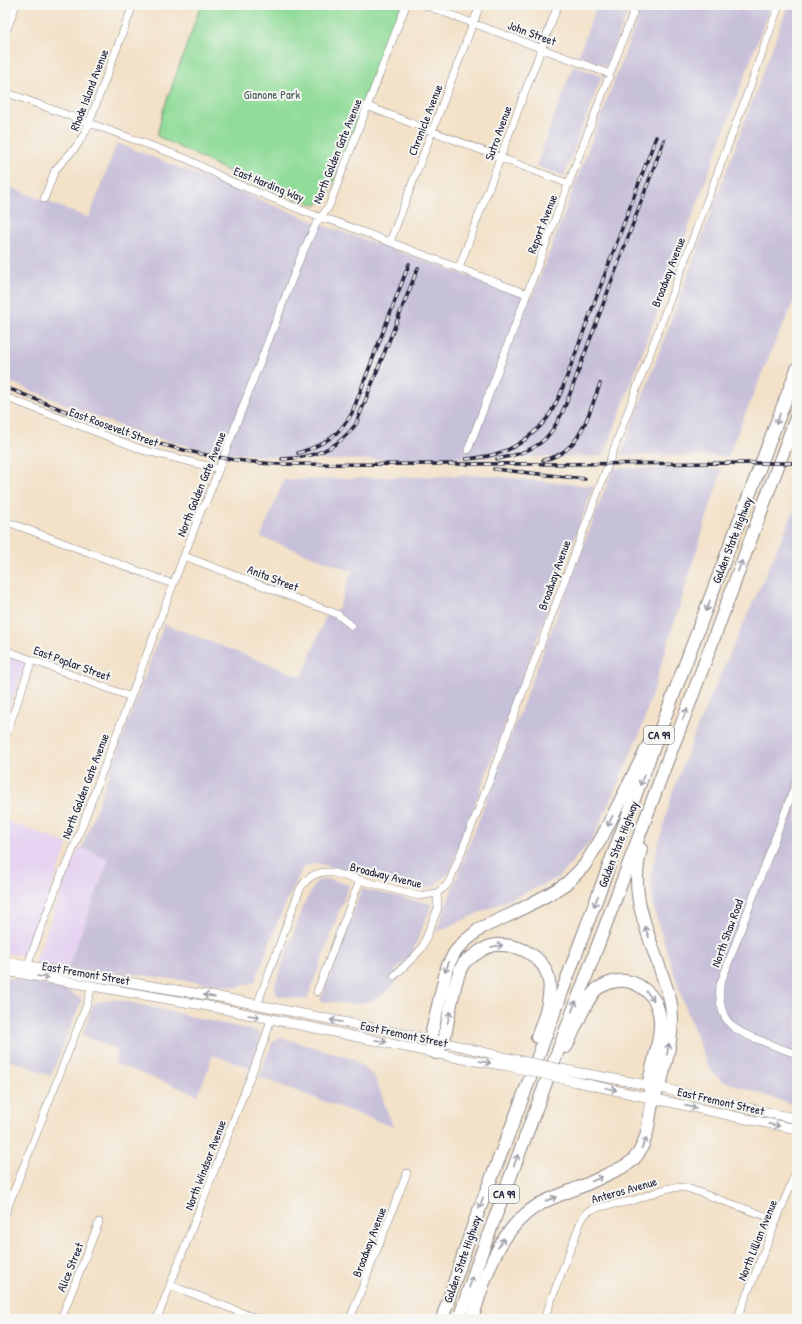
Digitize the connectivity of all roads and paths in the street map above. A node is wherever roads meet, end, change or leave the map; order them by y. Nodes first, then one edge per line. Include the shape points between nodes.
1 (16, 5) edge
2 (133, 5) edge
3 (406, 5) edge
4 (424, 5) edge
5 (480, 5) edge
6 (558, 5) edge
7 (636, 5) edge
8 (779, 5) edge
9 (473, 23) junction
10 (5, 34) edge
11 (541, 48) junction
12 (610, 74) junction
13 (5, 92) edge
14 (367, 106) junction
15 (89, 124) junction
16 (432, 132) junction
17 (500, 158) junction
18 (569, 184) junction
19 (44, 199) dead end
20 (321, 218) junction
21 (390, 242) junction
22 (459, 268) junction
23 (527, 294) junction
24 (797, 369) edge
25 (5, 397) edge
26 (797, 415) edge
27 (468, 450) dead end
28 (219, 469) junction
29 (5, 521) edge
30 (184, 556) junction
31 (173, 584) junction
32 (352, 626) dead end
33 (5, 650) edge
34 (32, 660) junction
35 (131, 697) junction
36 (673, 699) junction
37 (5, 738) edge
38 (666, 764) junction
39 (797, 780) edge
40 (360, 880) junction
41 (437, 893) junction
42 (5, 962) edge
43 (27, 970) junction
44 (5, 971) edge
45 (394, 976) dead end
46 (92, 986) junction
47 (317, 992) dead end
48 (257, 1005) junction
49 (273, 1008) junction
50 (270, 1019) junction
51 (430, 1040) junction
52 (443, 1042) junction
53 (436, 1053) junction
54 (797, 1054) edge
55 (508, 1062) junction
56 (550, 1069) junction
57 (575, 1076) junction
58 (654, 1086) junction
59 (653, 1098) junction
60 (521, 1102) junction
61 (797, 1119) edge
62 (797, 1129) edge
63 (797, 1169) edge
64 (407, 1173) dead end
65 (5, 1214) edge
66 (777, 1220) junction
67 (99, 1222) dead end
68 (170, 1285) junction
69 (61, 1319) edge
70 (157, 1319) edge
71 (258, 1319) edge
72 (350, 1319) edge
73 (442, 1319) edge
74 (459, 1319) edge
75 (472, 1319) edge
76 (544, 1319) edge
77 (738, 1319) edge

1 - 10 street
2 - 15 street, Rhode Island Avenue
3 - 14 street, North Golden Gate Avenue
4 - 9 street, John Street
5 - 9 street, Chronicle Avenue
6 - 11 street, Sutro Avenue
7 - 12 street, Report Avenue
8 - 41 street, Broadway Avenue via 483,798 450,880
9 - 11 street, John Street
9 - 16 street, Chronicle Avenue
11 - 12 street, John Street
11 - 17 street, Sutro Avenue
12 - 18 street, Report Avenue
13 - 15 street, East Harding Way
14 - 16 street
14 - 20 street, North Golden Gate Avenue via 329,206
15 - 19 street, Rhode Island Avenue via 83,138 55,170
15 - 20 street, East Harding Way via 187,159 230,181
16 - 17 street
16 - 21 street, Chronicle Avenue
17 - 18 street
17 - 22 street, Sutro Avenue
18 - 23 street, Report Avenue
20 - 21 street, East Harding Way
20 - 28 street, North Golden Gate Avenue via 301,256
21 - 22 street, East Harding Way
22 - 23 street, East Harding Way
23 - 27 street, Report Avenue
24 -> 36 highway, Golden State Highway / CA 99
25 - 28 street, East Roosevelt Street via 157,455
38 -> 26 highway, Golden State Highway / CA 99
28 - 30 street, North Golden Gate Avenue
29 - 31 street
30 - 31 street, North Golden Gate Avenue
30 - 32 street, Anita Street via 337,614
31 - 35 street, North Golden Gate Avenue
33 - 34 street, East Poplar Street
34 - 35 street, East Poplar Street
34 - 37 street
35 - 43 street, North Golden Gate Avenue
36 -> 51 highway via 601,840 584,866 551,894 482,928 455,952 447,967
36 -> 60 highway, Golden State Highway / CA 99
56 -> 38 highway, Golden State Highway / CA 99
58 -> 38 highway via 670,1040 673,1011 640,909 636,885 640,852
39 - 54 street, North Shaw Road via 720,985 719,995 723,1012 734,1028 748,1036
40 - 41 street, Broadway Avenue via 419,896
40 - 47 street
40 - 48 street, Broadway Avenue via 326,872 317,873 306,881 300,889
41 - 45 street via 438,908 422,948
42 - 43 main road, East Fremont Street
43 - 44 main road, East Fremont Street
43 -> 46 main road, East Fremont Street
48 -> 43 main road, East Fremont Street via 181,991
46 -> 50 main road, East Fremont Street
46 - 65 street
48 - 49 main road, East Fremont Street
49 - 50 main road
51 -> 49 main road, East Fremont Street
50 -> 53 main road, East Fremont Street
50 - 68 street, North Windsor Avenue via 265,1039
51 - 52 main road, East Fremont Street
51 - 53 highway
52 - 53 highway
52 - 55 main road, East Fremont Street
52 -> 60 highway via 459,975 468,959 483,949 500,944 518,947 534,956 544,967 549,989 542,1025 522,1082
53 -> 55 main road, East Fremont Street
55 - 57 main road, East Fremont Street, bridge
56 -> 58 highway via 560,1061 586,1005 597,989 616,981 627,980 648,993 660,1012
74 -> 56 highway, Golden State Highway / CA 99
57 - 58 main road, East Fremont Street
57 -> 59 main road, East Fremont Street
58 - 59 highway
58 - 61 main road, East Fremont Street
59 -> 62 main road, East Fremont Street
75 -> 59 highway via 498,1248 510,1229 546,1200 618,1170 633,1160 645,1142
60 -> 73 highway, Golden State Highway / CA 99 via 474,1223
63 - 66 street, North Lillian Avenue
64 - 72 street, Broadway Avenue
66 - 76 street, Anteros Avenue via 680,1186 591,1210 580,1221
66 - 77 street, North Lillian Avenue
67 - 69 street, Alice Street
68 - 70 street, North Windsor Avenue
68 - 71 street

